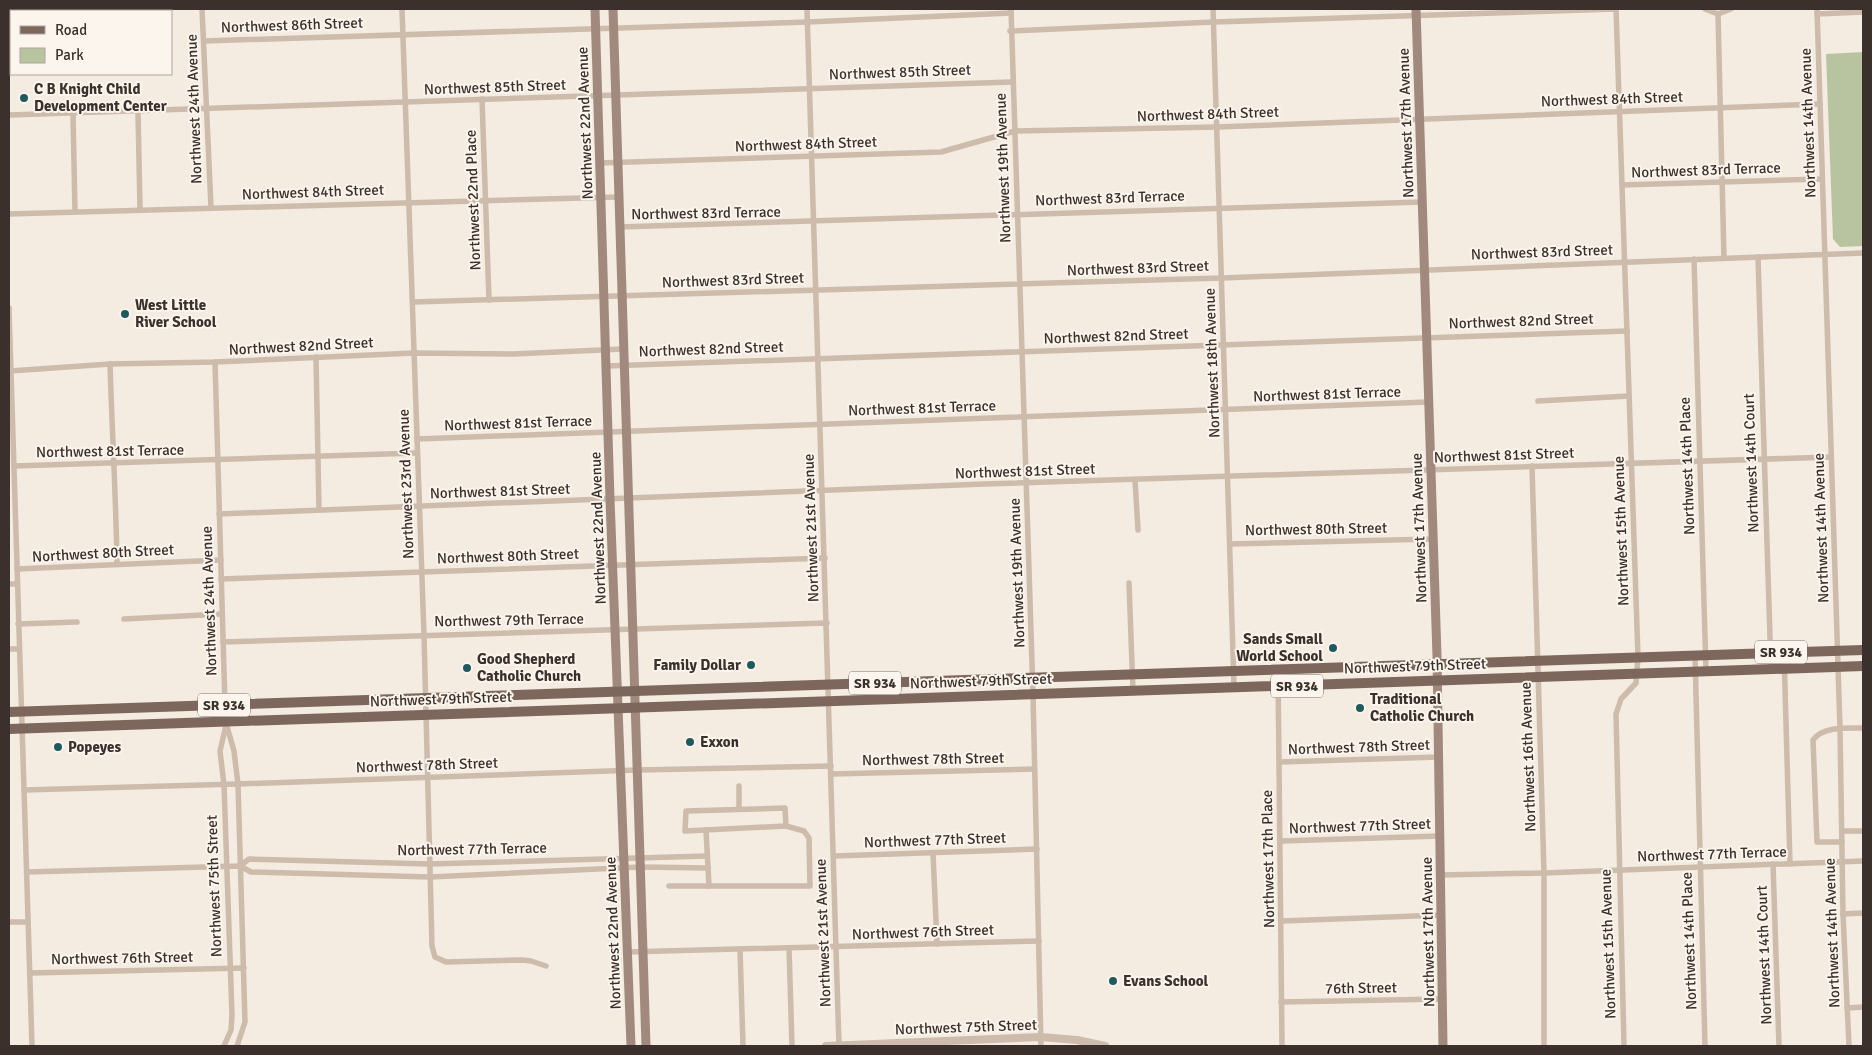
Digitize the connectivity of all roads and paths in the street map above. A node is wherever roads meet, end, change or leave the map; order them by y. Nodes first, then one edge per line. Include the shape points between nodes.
1 (154, 9) edge
2 (202, 9) edge
3 (402, 9) edge
4 (595, 9) edge
5 (612, 9) edge
6 (807, 9) edge
7 (1213, 9) edge
8 (1616, 9) edge
9 (1705, 9) edge
10 (1731, 9) edge
11 (114, 10) edge
12 (1011, 11) edge
13 (1817, 11) edge
14 (1416, 12) edge
15 (1863, 12) edge
16 (1718, 14) junction
17 (808, 22) junction
18 (1214, 22) junction
19 (613, 28) junction
20 (596, 29) junction
21 (1010, 31) junction
22 (403, 33) junction
23 (204, 41) junction
24 (1012, 82) junction
25 (810, 88) junction
26 (615, 94) junction
27 (597, 95) junction
28 (482, 99) junction
29 (406, 103) junction
30 (1820, 104) junction
31 (1720, 107) junction
32 (207, 109) junction
33 (1619, 111) junction
34 (138, 112) junction
35 (73, 114) junction
36 (9, 115) edge
37 (1420, 119) junction
38 (1218, 127) junction
39 (1015, 131) junction
40 (811, 156) junction
41 (599, 163) junction
42 (617, 163) junction
43 (1822, 179) junction
44 (1723, 182) junction
45 (1622, 185) junction
46 (600, 197) junction
47 (618, 197) junction
48 (485, 201) junction
49 (409, 202) junction
50 (1422, 202) junction
51 (211, 207) junction
52 (1220, 207) junction
53 (140, 210) junction
54 (75, 212) junction
55 (9, 214) edge
56 (1017, 214) junction
57 (814, 222) junction
58 (619, 227) junction
59 (1863, 254) edge
60 (1825, 256) junction
61 (1724, 258) junction
62 (1758, 258) junction
63 (1694, 259) junction
64 (1626, 261) junction
65 (1425, 269) junction
66 (1222, 278) junction
67 (1019, 284) junction
68 (817, 290) junction
69 (604, 296) junction
70 (621, 296) junction
71 (488, 300) junction
72 (412, 302) junction
73 (9, 308) edge
74 (9, 316) edge
75 (1626, 330) junction
76 (1427, 337) junction
77 (1224, 345) junction
78 (623, 349) junction
79 (605, 350) junction
80 (1021, 351) junction
81 (414, 353) junction
82 (316, 357) junction
83 (820, 358) junction
84 (215, 362) junction
85 (110, 364) junction
86 (623, 364) junction
87 (606, 366) junction
88 (10, 371) junction
89 (10, 383) edge
90 (1629, 396) junction
91 (1538, 401) dead end
92 (1429, 402) junction
93 (1226, 410) junction
94 (1024, 416) junction
95 (821, 425) junction
96 (608, 432) junction
97 (625, 432) junction
98 (417, 439) junction
99 (417, 453) junction
100 (318, 457) junction
101 (1831, 457) junction
102 (1763, 459) junction
103 (217, 460) junction
104 (1698, 461) junction
105 (1631, 463) junction
106 (115, 464) junction
107 (14, 466) junction
108 (1532, 466) junction
109 (1431, 469) junction
110 (1228, 477) junction
111 (1135, 480) junction
112 (1026, 483) junction
113 (822, 490) junction
114 (610, 499) junction
115 (627, 499) junction
116 (419, 506) junction
117 (319, 510) junction
118 (219, 514) junction
119 (1138, 530) dead end
120 (1433, 539) junction
121 (1230, 544) junction
122 (825, 558) junction
123 (221, 560) junction
124 (117, 564) junction
125 (630, 565) junction
126 (613, 566) junction
127 (17, 569) junction
128 (421, 571) junction
129 (221, 579) junction
130 (1128, 583) dead end
131 (9, 584) edge
132 (17, 584) junction
133 (222, 614) junction
134 (124, 619) dead end
135 (77, 622) dead end
136 (826, 623) junction
137 (18, 624) junction
138 (616, 630) junction
139 (632, 630) junction
140 (424, 635) junction
141 (223, 642) junction
142 (9, 649) edge
143 (19, 649) junction
144 (1836, 650) junction
145 (1863, 650) edge
146 (1784, 652) junction
147 (1770, 653) junction
148 (1700, 655) junction
149 (1638, 657) junction
150 (1538, 661) junction
151 (1437, 664) junction
152 (1863, 666) edge
153 (1837, 667) junction
154 (1770, 668) junction
155 (1784, 668) junction
156 (1278, 671) junction
157 (1701, 671) junction
158 (1234, 672) junction
159 (1638, 673) junction
160 (1133, 675) junction
161 (1539, 677) junction
162 (1032, 678) junction
163 (941, 681) junction
164 (1438, 681) junction
165 (829, 685) junction
166 (1279, 686) junction
167 (1234, 687) junction
168 (721, 689) junction
169 (1133, 691) junction
170 (618, 692) junction
171 (634, 692) junction
172 (1033, 694) junction
173 (530, 695) junction
174 (942, 697) junction
175 (426, 698) junction
176 (830, 701) junction
177 (326, 702) junction
178 (722, 704) junction
179 (225, 705) junction
180 (635, 707) junction
181 (124, 708) junction
182 (619, 708) junction
183 (9, 712) edge
184 (22, 712) junction
185 (486, 712) junction
186 (426, 715) junction
187 (327, 719) junction
188 (226, 723) junction
189 (124, 726) junction
190 (22, 728) junction
191 (1840, 728) junction
192 (1863, 728) edge
193 (9, 729) edge
194 (1439, 757) junction
195 (1280, 762) junction
196 (831, 766) junction
197 (1034, 769) junction
198 (637, 770) junction
199 (621, 771) junction
200 (832, 774) junction
201 (428, 777) junction
202 (238, 784) junction
203 (224, 785) junction
204 (739, 786) dead end
205 (24, 790) junction
206 (739, 809) junction
207 (786, 826) junction
208 (706, 830) junction
209 (1842, 831) junction
210 (1863, 831) edge
211 (1440, 836) junction
212 (1281, 840) junction
213 (1842, 842) junction
214 (1037, 849) junction
215 (933, 853) junction
216 (707, 856) junction
217 (834, 856) junction
218 (640, 857) junction
219 (624, 859) junction
220 (332, 861) junction
221 (1863, 861) edge
222 (1843, 862) junction
223 (394, 863) junction
224 (429, 864) junction
225 (1773, 864) junction
226 (1790, 864) junction
227 (228, 866) junction
228 (240, 866) junction
229 (1700, 867) junction
230 (640, 868) junction
231 (708, 868) junction
232 (625, 869) junction
233 (1618, 869) junction
234 (27, 872) junction
235 (1544, 873) junction
236 (332, 874) junction
237 (1441, 875) junction
238 (394, 876) junction
239 (430, 877) junction
240 (669, 886) dead end
241 (708, 886) junction
242 (1863, 913) edge
243 (1442, 914) junction
244 (1843, 914) junction
245 (1282, 921) junction
246 (9, 922) edge
247 (28, 922) junction
248 (1039, 941) junction
249 (937, 944) junction
250 (836, 947) junction
251 (789, 948) junction
252 (740, 950) junction
253 (643, 951) junction
254 (627, 952) junction
255 (546, 966) dead end
256 (231, 968) junction
257 (244, 968) junction
258 (30, 973) junction
259 (1442, 998) junction
260 (1281, 1002) junction
261 (1863, 1007) edge
262 (1847, 1008) junction
263 (1041, 1037) junction
264 (32, 1046) edge
265 (224, 1046) edge
266 (237, 1046) edge
267 (630, 1046) edge
268 (646, 1046) edge
269 (743, 1046) edge
270 (792, 1046) edge
271 (826, 1046) edge
272 (840, 1046) edge
273 (1041, 1046) edge
274 (1105, 1046) edge
275 (1282, 1046) edge
276 (1443, 1046) edge
277 (1544, 1046) edge
278 (1624, 1046) edge
279 (1705, 1046) edge
280 (1779, 1046) edge
281 (1849, 1046) edge

1 - 11 street
2 - 23 street, Northwest 24th Avenue
3 - 22 street, Northwest 23rd Avenue
4 - 20 main road, Northwest 22nd Avenue
5 - 19 main road, Northwest 22nd Avenue
6 - 17 street, Northwest 21st Avenue
7 - 18 street, Northwest 18th Avenue
8 - 14 street
8 - 33 street, Northwest 15th Avenue
9 - 16 street
10 - 16 street
12 - 17 street, Northwest 86th Street
12 - 21 street, Northwest 19th Avenue
13 - 15 street
13 - 30 street, Northwest 14th Avenue
14 - 18 street
14 - 37 main road, Northwest 17th Avenue
16 - 31 street
17 - 19 street, Northwest 86th Street
17 - 25 street, Northwest 21st Avenue
18 - 21 street
18 - 38 street, Northwest 18th Avenue
19 - 20 street, Northwest 86th Street
19 - 26 main road, Northwest 22nd Avenue
20 - 22 street, Northwest 86th Street
20 - 27 main road, Northwest 22nd Avenue
21 - 24 street, Northwest 19th Avenue
22 - 23 street, Northwest 86th Street
22 - 29 street, Northwest 23rd Avenue
23 - 32 street, Northwest 24th Avenue
24 - 25 street, Northwest 85th Street
24 - 39 street, Northwest 19th Avenue
25 - 26 street, Northwest 85th Street
25 - 40 street, Northwest 21st Avenue
26 - 27 street, Northwest 85th Street
26 - 42 main road, Northwest 22nd Avenue
27 - 28 street, Northwest 85th Street
27 - 41 main road, Northwest 22nd Avenue
28 - 29 street, Northwest 85th Street
28 - 48 street, Northwest 22nd Place
29 - 32 street, Northwest 85th Street
29 - 49 street, Northwest 23rd Avenue
30 - 31 street, Northwest 84th Street
30 - 43 street, Northwest 14th Avenue
31 - 33 street, Northwest 84th Street
31 - 44 street
32 - 34 street, Northwest 85th Street
32 - 51 street, Northwest 24th Avenue
33 - 37 street, Northwest 84th Street
33 - 45 street, Northwest 15th Avenue
34 - 35 street, Northwest 85th Street
34 - 53 street
35 - 36 street, Northwest 85th Street
35 - 54 street
37 - 38 street, Northwest 84th Street
37 - 50 main road, Northwest 17th Avenue
38 - 39 street, Northwest 84th Street
38 - 52 street, Northwest 18th Avenue
39 - 40 street, Northwest 84th Street via 941,152
39 - 56 street, Northwest 19th Avenue
40 - 42 street, Northwest 84th Street
40 - 57 street, Northwest 21st Avenue
41 - 42 street, Northwest 84th Street
41 - 46 main road, Northwest 22nd Avenue
42 - 47 main road, Northwest 22nd Avenue
43 - 44 street, Northwest 83rd Terrace
43 - 60 street, Northwest 14th Avenue
44 - 45 street, Northwest 83rd Terrace
44 - 61 street
45 - 64 street, Northwest 15th Avenue
46 - 47 street, Northwest 84th Street
46 - 48 street, Northwest 84th Street
46 - 69 main road, Northwest 22nd Avenue
47 - 58 main road, Northwest 22nd Avenue
48 - 49 street, Northwest 84th Street
48 - 71 street, Northwest 22nd Place
49 - 51 street, Northwest 84th Street
49 - 72 street, Northwest 23rd Avenue
50 - 52 street, Northwest 83rd Terrace
50 - 65 main road, Northwest 17th Avenue
51 - 53 street, Northwest 84th Street
52 - 56 street, Northwest 83rd Terrace
52 - 66 street, Northwest 18th Avenue
53 - 54 street, Northwest 84th Street
54 - 55 street, Northwest 84th Street
56 - 57 street, Northwest 83rd Terrace
56 - 67 street, Northwest 19th Avenue
57 - 58 street, Northwest 83rd Terrace
57 - 68 street, Northwest 21st Avenue
58 - 70 main road, Northwest 22nd Avenue
59 - 60 street, Northwest 83rd Street
60 - 62 street, Northwest 83rd Street
60 - 101 street, Northwest 14th Avenue
61 - 62 street, Northwest 83rd Street
61 - 63 street, Northwest 83rd Street
62 - 102 street, Northwest 14th Court
63 - 64 street, Northwest 83rd Street
63 - 104 street, Northwest 14th Place
64 - 65 street, Northwest 83rd Street
64 - 75 street, Northwest 15th Avenue
65 - 66 street, Northwest 83rd Street
65 - 76 main road, Northwest 17th Avenue
66 - 67 street, Northwest 83rd Street
66 - 77 street, Northwest 18th Avenue
67 - 68 street, Northwest 83rd Street
67 - 80 street, Northwest 19th Avenue
68 - 70 street, Northwest 83rd Street
68 - 83 street, Northwest 21st Avenue
69 - 70 street, Northwest 83rd Street
69 - 71 street, Northwest 83rd Street
69 - 79 main road, Northwest 22nd Avenue
70 - 78 main road, Northwest 22nd Avenue
71 - 72 street, Northwest 83rd Street
72 - 81 street, Northwest 23rd Avenue
73 - 74 street
74 - 88 street
75 - 76 street, Northwest 82nd Street
75 - 90 street, Northwest 15th Avenue
76 - 77 street, Northwest 82nd Street
76 - 92 main road, Northwest 17th Avenue
77 - 80 street, Northwest 82nd Street
77 - 93 street, Northwest 18th Avenue
78 - 79 street, Northwest 82nd Street
78 - 86 main road, Northwest 22nd Avenue
79 - 81 street, Northwest 82nd Street via 513,354
79 - 87 main road, Northwest 22nd Avenue
80 - 83 street, Northwest 82nd Street
80 - 94 street, Northwest 19th Avenue
81 - 82 street, Northwest 82nd Street
81 - 98 street, Northwest 23rd Avenue
82 - 84 street, Northwest 82nd Street
82 - 100 street
83 - 86 street, Northwest 82nd Street
83 - 95 street, Northwest 21st Avenue
84 - 85 street, Northwest 82nd Street
84 - 103 street, Northwest 24th Avenue
85 - 88 street, Northwest 82nd Street
85 - 106 street
86 - 87 street, Northwest 82nd Street
86 - 97 main road, Northwest 22nd Avenue
87 - 96 main road, Northwest 22nd Avenue
88 - 89 street
89 - 107 street
90 - 91 street
90 - 105 street, Northwest 15th Avenue
92 - 93 street, Northwest 81st Terrace
92 - 109 main road, Northwest 17th Avenue
93 - 94 street, Northwest 81st Terrace
93 - 110 street, Northwest 18th Avenue
94 - 95 street, Northwest 81st Terrace
94 - 112 street, Northwest 19th Avenue
95 - 97 street, Northwest 81st Terrace
95 - 113 street, Northwest 21st Avenue
96 - 97 street, Northwest 81st Terrace
96 - 98 street, Northwest 81st Terrace
96 - 114 main road, Northwest 22nd Avenue
97 - 115 main road, Northwest 22nd Avenue
98 - 99 street, Northwest 23rd Avenue
99 - 100 street, Northwest 81st Terrace
99 - 116 street, Northwest 23rd Avenue
100 - 103 street, Northwest 81st Terrace
100 - 117 street
101 - 102 street, Northwest 81st Street
101 - 144 street, Northwest 14th Avenue
102 - 104 street, Northwest 81st Street
102 - 147 street, Northwest 14th Court
103 - 106 street, Northwest 81st Terrace
103 - 118 street, Northwest 24th Avenue
104 - 105 street, Northwest 81st Street
104 - 148 street, Northwest 14th Place
105 - 108 street, Northwest 81st Street
105 - 149 street, Northwest 15th Avenue
106 - 107 street, Northwest 81st Terrace
106 - 124 street
107 - 127 street
108 - 109 street, Northwest 81st Street
108 - 150 street, Northwest 16th Avenue
109 - 110 street, Northwest 81st Street
109 - 120 main road, Northwest 17th Avenue
110 - 111 street, Northwest 81st Street
110 - 121 street, Northwest 18th Avenue
111 - 112 street, Northwest 81st Street
111 - 119 street
112 - 113 street, Northwest 81st Street
112 - 162 street, Northwest 19th Avenue
113 - 115 street, Northwest 81st Street
113 - 122 street, Northwest 21st Avenue
114 - 115 street, Northwest 81st Street
114 - 116 street, Northwest 81st Street
114 - 126 main road, Northwest 22nd Avenue
115 - 125 main road, Northwest 22nd Avenue
116 - 117 street, Northwest 81st Street
116 - 128 street, Northwest 23rd Avenue
117 - 118 street, Northwest 81st Street
118 - 123 street, Northwest 24th Avenue
120 - 121 street, Northwest 80th Street
120 - 151 main road, Northwest 17th Avenue
121 - 158 street, Northwest 18th Avenue
122 - 125 street, Northwest 80th Street
122 - 136 street, Northwest 21st Avenue
123 - 124 street, Northwest 80th Street
123 - 129 street, Northwest 24th Avenue
124 - 127 street, Northwest 80th Street
125 - 126 street, Northwest 80th Street
125 - 139 main road, Northwest 22nd Avenue
126 - 128 street, Northwest 80th Street
126 - 138 main road, Northwest 22nd Avenue
127 - 132 street
128 - 129 street, Northwest 80th Street
128 - 140 street, Northwest 23rd Avenue
129 - 133 street, Northwest 24th Avenue
130 - 160 street
131 - 132 street
132 - 137 street
133 - 134 street
133 - 141 street, Northwest 24th Avenue
135 - 137 street
136 - 139 street, Northwest 79th Terrace
136 - 165 street, Northwest 21st Avenue
137 - 143 street
138 - 139 street, Northwest 79th Terrace
138 - 140 street, Northwest 79th Terrace
138 - 170 main road, Northwest 22nd Avenue
139 - 171 main road, Northwest 22nd Avenue
140 - 141 street, Northwest 79th Terrace
140 - 175 street, Northwest 23rd Avenue
141 - 179 street, Northwest 24th Avenue
142 - 143 street
143 - 184 street
144 - 145 main road, Northwest 79th Street / SR 934
144 - 146 main road, Northwest 79th Street / SR 934
144 - 153 street, Northwest 14th Avenue
146 - 147 main road, Northwest 79th Street / SR 934
146 - 155 street
147 - 148 main road, Northwest 79th Street / SR 934
147 - 154 street, Northwest 14th Court
148 - 149 main road, Northwest 79th Street / SR 934
148 - 157 street, Northwest 14th Place
148 - 157 street, Northwest 14th Place
149 - 150 main road, Northwest 79th Street / SR 934
149 - 159 street, Northwest 15th Avenue
150 - 151 main road, Northwest 79th Street / SR 934
150 - 161 street, Northwest 16th Avenue
151 - 156 main road, Northwest 79th Street / SR 934
151 - 164 main road, Northwest 17th Avenue
152 - 153 main road, Northwest 79th Street / SR 934
153 - 155 main road, Northwest 79th Street / SR 934
153 - 191 street, Northwest 14th Avenue
154 - 155 main road, Northwest 79th Street / SR 934
154 - 157 main road, Northwest 79th Street / SR 934
155 - 226 street
156 - 158 main road, Northwest 79th Street / SR 934
156 - 166 street, Northwest 17th Place
157 - 159 main road, Northwest 79th Street / SR 934
157 - 229 street, Northwest 14th Place
158 - 160 main road, Northwest 79th Street / SR 934
158 - 167 street, Northwest 18th Avenue
159 - 161 main road, Northwest 79th Street / SR 934
159 - 233 street, Northwest 15th Avenue via 1636,683 1622,699 1616,714
160 - 162 main road, Northwest 79th Street / SR 934
160 - 169 street
161 - 164 main road, Northwest 79th Street / SR 934
161 - 235 street, Northwest 16th Avenue
162 - 163 main road, Northwest 79th Street / SR 934
162 - 172 street, Northwest 19th Avenue
163 - 165 main road, Northwest 79th Street / SR 934
163 - 174 main road
164 - 166 main road, Northwest 79th Street / SR 934
164 - 194 main road, Northwest 17th Avenue
165 - 168 main road, Northwest 79th Street / SR 934
165 - 176 street, Northwest 21st Avenue
166 - 167 main road, Northwest 79th Street / SR 934
166 - 195 street, Northwest 17th Place
167 - 169 main road, Northwest 79th Street / SR 934
168 - 171 main road, Northwest 79th Street / SR 934
168 - 178 main road
169 - 172 main road, Northwest 79th Street / SR 934
170 - 171 main road, Northwest 79th Street / SR 934
170 - 173 main road, Northwest 79th Street / SR 934
170 - 182 main road, Northwest 22nd Avenue
171 - 180 main road, Northwest 22nd Avenue
172 - 174 main road, Northwest 79th Street / SR 934
172 - 197 street, Northwest 19th Avenue
173 - 175 main road, Northwest 79th Street / SR 934
173 - 185 main road via 518,706
174 - 176 main road, Northwest 79th Street / SR 934
175 - 177 main road, Northwest 79th Street / SR 934
175 - 186 street, Northwest 23rd Avenue
176 - 178 main road, Northwest 79th Street / SR 934
176 - 196 street, Northwest 21st Avenue
177 - 179 main road, Northwest 79th Street / SR 934
177 - 187 main road
178 - 180 main road, Northwest 79th Street / SR 934
179 - 181 main road, Northwest 79th Street / SR 934
179 - 188 street, Northwest 24th Avenue
180 - 182 main road, Northwest 79th Street / SR 934
180 - 198 main road, Northwest 22nd Avenue
181 - 184 main road, Northwest 79th Street / SR 934
181 - 189 main road
182 - 185 main road, Northwest 79th Street / SR 934
182 - 199 main road, Northwest 22nd Avenue
183 - 184 main road, Northwest 79th Street / SR 934
184 - 190 street
185 - 186 main road, Northwest 79th Street / SR 934
186 - 187 main road, Northwest 79th Street / SR 934
186 - 201 street, Northwest 23rd Avenue
187 - 188 main road, Northwest 79th Street / SR 934
188 - 189 main road, Northwest 79th Street / SR 934
188 - 202 street, Northwest 24th Avenue via 234,750
188 - 203 street, Northwest 75th Street via 220,751
189 - 190 main road, Northwest 79th Street / SR 934
190 - 193 main road, Northwest 79th Street / SR 934
190 - 205 street
191 - 192 street
191 - 209 street, Northwest 14th Avenue
191 - 213 street via 1817,734 1813,740 1817,842
194 - 195 street, Northwest 78th Street
194 - 211 main road, Northwest 17th Avenue
195 - 212 street, Northwest 17th Place
196 - 198 street, Northwest 78th Street
196 - 200 street, Northwest 21st Avenue
197 - 200 street, Northwest 78th Street
197 - 214 street, Northwest 19th Avenue
198 - 199 street, Northwest 78th Street
198 - 218 main road, Northwest 22nd Avenue
199 - 201 street, Northwest 78th Street
199 - 219 main road, Northwest 22nd Avenue
200 - 217 street, Northwest 21st Avenue
201 - 202 street, Northwest 78th Street
201 - 224 street, Northwest 23rd Avenue
202 - 203 street, Northwest 78th Street
202 - 228 street, Northwest 24th Avenue
203 - 205 street, Northwest 78th Street
203 - 227 street, Northwest 75th Street
204 - 206 street
205 - 234 street
206 - 207 street via 784,808
206 - 208 street via 686,810 685,832
207 - 208 street
207 - 241 street via 804,831 809,838 810,886
208 - 216 street
209 - 210 street
209 - 213 street, Northwest 14th Avenue
211 - 212 street, Northwest 77th Street
211 - 237 main road, Northwest 17th Avenue
212 - 245 street, Northwest 17th Place
213 - 222 street, Northwest 14th Avenue
214 - 215 street, Northwest 77th Street
214 - 248 street, Northwest 19th Avenue
215 - 217 street, Northwest 77th Street
215 - 249 street
216 - 218 street, Northwest 77th Terrace
216 - 231 street
217 - 250 street, Northwest 21st Avenue
218 - 219 street, Northwest 77th Terrace
218 - 230 main road, Northwest 22nd Avenue
219 - 224 street, Northwest 77th Terrace
219 - 232 main road, Northwest 22nd Avenue
220 - 223 street, Northwest 77th Terrace
220 - 228 street, Northwest 77th Terrace via 249,859
220 - 236 street
221 - 222 street, Northwest 77th Terrace
222 - 226 street, Northwest 77th Terrace
222 - 244 street, Northwest 14th Avenue
223 - 224 street, Northwest 77th Terrace
223 - 238 street
224 - 239 street, Northwest 23rd Avenue
225 - 226 street, Northwest 77th Terrace
225 - 229 street, Northwest 77th Terrace
225 - 280 street, Northwest 14th Court
227 - 228 street, Northwest 77th Terrace
227 - 234 street, Northwest 77th Terrace
227 - 256 street, Northwest 75th Street
228 - 236 street, Northwest 77th Terrace via 250,872
228 - 257 street, Northwest 24th Avenue
229 - 233 street, Northwest 77th Terrace
229 - 279 street, Northwest 14th Place
230 - 231 street, Northwest 77th Terrace
230 - 232 street, Northwest 77th Terrace
230 - 253 main road, Northwest 22nd Avenue
231 - 241 street
232 - 239 street, Northwest 77th Terrace
232 - 254 main road, Northwest 22nd Avenue
233 - 235 street, Northwest 77th Terrace
233 - 278 street, Northwest 15th Avenue
234 - 247 street
235 - 237 street, Northwest 77th Terrace
235 - 277 street, Northwest 16th Avenue
236 - 238 street, Northwest 77th Terrace
237 - 243 main road, Northwest 17th Avenue
238 - 239 street, Northwest 77th Terrace
239 - 255 street, Northwest 23rd Avenue via 435,957 446,962 531,961
240 - 241 street
242 - 244 street
243 - 245 street
243 - 259 main road, Northwest 17th Avenue
244 - 262 street, Northwest 14th Avenue
245 - 260 street, Northwest 17th Place
246 - 247 street
247 - 258 street
248 - 249 street, Northwest 76th Street
248 - 263 street, Northwest 19th Avenue
249 - 250 street, Northwest 76th Street
250 - 251 street, Northwest 76th Street
250 - 272 street, Northwest 21st Avenue
251 - 252 street, Northwest 76th Street
251 - 270 street
252 - 253 street, Northwest 76th Street
252 - 269 street
253 - 254 street, Northwest 76th Street
253 - 268 main road, Northwest 22nd Avenue
254 - 267 main road, Northwest 22nd Avenue
256 - 257 street, Northwest 76th Street
256 - 258 street, Northwest 76th Street
256 - 265 street, Northwest 75th Street via 231,1030
257 - 266 street, Northwest 24th Avenue via 245,1022
258 - 264 street
259 - 260 street, 76th Street
259 - 276 main road, Northwest 17th Avenue
260 - 275 street, Northwest 17th Place
261 - 262 street
262 - 281 street, Northwest 14th Avenue
263 - 272 street, Northwest 75th Street
263 - 273 street, Northwest 19th Avenue
263 - 274 street, Northwest 75th Street
271 - 272 street, Northwest 75th Street

